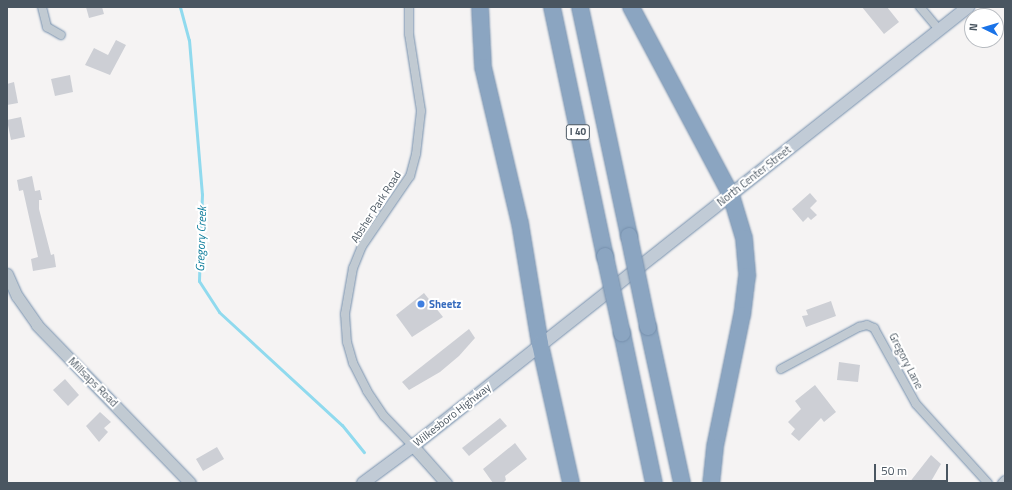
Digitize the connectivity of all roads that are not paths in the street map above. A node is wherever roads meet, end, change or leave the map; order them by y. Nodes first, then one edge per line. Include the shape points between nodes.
1 (42, 7) edge
2 (409, 7) edge
3 (480, 7) edge
4 (552, 7) edge
5 (580, 7) edge
6 (631, 7) edge
7 (920, 7) edge
8 (968, 7) edge
9 (939, 30) junction
10 (61, 35) dead end
11 (730, 195) junction
12 (7, 274) edge
13 (540, 344) junction
14 (781, 369) dead end
15 (413, 446) junction
16 (1005, 480) edge
17 (190, 483) edge
18 (363, 483) edge
19 (446, 483) edge
20 (571, 483) edge
21 (654, 483) edge
22 (682, 483) edge
23 (711, 483) edge
24 (988, 483) edge
25 (1002, 483) edge

1 - 10 street via 47,27
2 - 15 street, Absher Park Road via 409,34 421,111 416,154 410,176 362,246 353,268 345,314 347,342 353,363 367,391 384,416
3 - 13 highway via 483,67 520,223
4 - 21 highway, I 40, bridge
5 - 22 highway, I 40, bridge
6 - 11 highway
7 - 9 street
8 - 9 main road, North Center Street
9 - 11 main road, North Center Street
11 - 13 main road, North Center Street
11 - 23 highway via 744,238 747,276 742,314 715,447
12 - 17 street, Millsaps Road via 17,296 37,326
13 - 15 main road, Wilkesboro Highway
13 - 20 highway
14 - 24 street, Gregory Lane via 859,327 867,325 874,328 916,404
15 - 18 main road, Wilkesboro Highway
15 - 19 street
16 - 25 street

